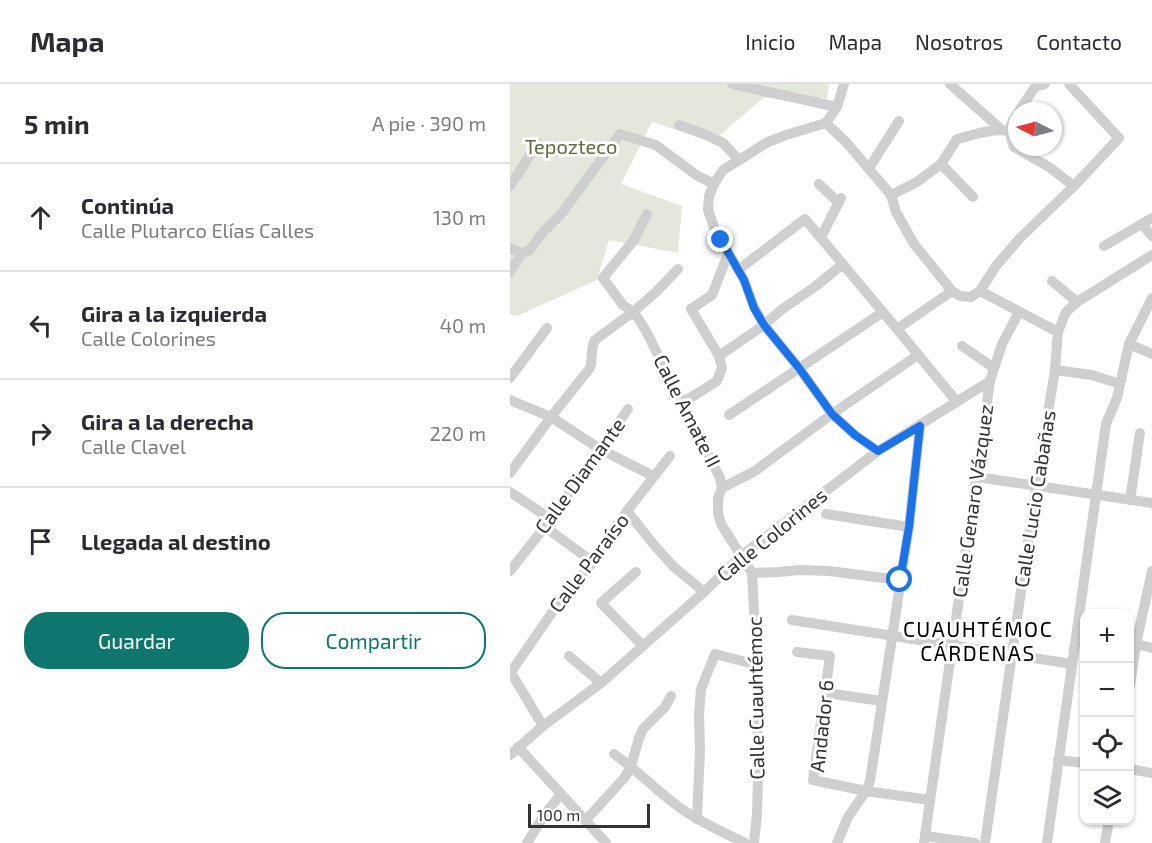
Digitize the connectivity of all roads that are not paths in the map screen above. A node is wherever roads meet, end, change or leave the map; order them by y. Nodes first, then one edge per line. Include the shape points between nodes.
1 (732, 84) edge
2 (844, 84) edge
3 (950, 84) edge
4 (1069, 84) edge
5 (1038, 85) edge
6 (1026, 102) edge
7 (837, 107) junction
8 (899, 120) dead end
9 (826, 123) junction
10 (679, 125) dead end
11 (1008, 127) edge
12 (1006, 130) junction
13 (538, 143) dead end
14 (739, 160) junction
15 (941, 164) junction
16 (869, 168) junction
17 (714, 184) junction
18 (819, 184) dead end
19 (510, 186) edge
20 (1074, 186) junction
21 (891, 195) junction
22 (973, 197) dead end
23 (647, 214) dead end
24 (1152, 218) edge
25 (1142, 224) junction
26 (1152, 236) edge
27 (821, 237) junction
28 (1104, 246) dead end
29 (510, 248) edge
30 (522, 253) junction
31 (728, 254) junction
32 (1152, 255) edge
33 (843, 264) junction
34 (678, 269) dead end
35 (738, 270) junction
36 (510, 272) edge
37 (1052, 281) dead end
38 (952, 291) junction
39 (980, 291) junction
40 (1152, 298) edge
41 (1077, 302) junction
42 (633, 312) junction
43 (883, 312) junction
44 (1019, 312) junction
45 (764, 325) junction
46 (547, 328) dead end
47 (897, 329) junction
48 (1058, 332) junction
49 (1129, 344) junction
50 (962, 346) dead end
51 (1152, 354) edge
52 (918, 355) junction
53 (719, 356) junction
54 (799, 368) junction
55 (994, 368) junction
56 (1055, 370) junction
57 (510, 378) edge
58 (990, 381) junction
59 (1120, 384) junction
60 (510, 400) edge
61 (957, 402) junction
62 (682, 403) junction
63 (628, 409) dead end
64 (832, 414) junction
65 (729, 415) dead end
66 (551, 417) junction
67 (920, 426) junction
68 (1140, 434) dead end
69 (600, 449) junction
70 (878, 451) junction
71 (670, 456) dead end
72 (510, 473) edge
73 (653, 476) junction
74 (977, 477) junction
75 (1036, 486) junction
76 (722, 488) junction
77 (510, 492) edge
78 (1096, 495) junction
79 (1130, 500) junction
80 (1152, 503) edge
81 (627, 511) junction
82 (826, 514) dead end
83 (548, 523) junction
84 (909, 527) junction
85 (741, 556) junction
86 (592, 562) junction
87 (512, 565) edge
88 (1152, 571) edge
89 (636, 572) dead end
90 (752, 573) junction
91 (900, 580) junction
92 (704, 592) junction
93 (792, 621) dead end
94 (893, 635) junction
95 (1136, 644) junction
96 (952, 645) junction
97 (643, 646) junction
98 (1152, 648) edge
99 (797, 652) dead end
100 (1012, 654) junction
101 (569, 656) dead end
102 (1133, 663) edge
103 (1072, 664) junction
104 (757, 665) junction
105 (510, 671) edge
106 (601, 683) junction
107 (826, 693) junction
108 (671, 696) dead end
109 (882, 701) junction
110 (543, 726) junction
111 (514, 751) edge
112 (614, 754) dead end
113 (1058, 760) junction
114 (1080, 763) edge
115 (631, 766) junction
116 (1134, 769) edge
117 (1152, 772) edge
118 (866, 791) junction
119 (561, 794) junction
120 (930, 800) junction
121 (697, 819) junction
122 (586, 820) junction
123 (1108, 825) edge
124 (925, 839) edge
125 (527, 843) edge
126 (606, 843) edge
127 (745, 843) edge
128 (754, 843) edge
129 (837, 843) edge
130 (975, 843) edge
131 (985, 843) edge
132 (1047, 843) edge
133 (1105, 843) edge

1 - 7 street
2 - 7 street
3 - 12 street
4 - 20 street via 1119,138
5 - 6 street
7 - 9 street
8 - 16 street
9 - 14 street via 768,142
9 - 16 street
10 - 14 street via 723,143
11 - 12 street
12 - 15 street via 957,139
12 - 20 street via 1014,147
13 - 19 street
14 - 17 street via 723,170
15 - 21 street
15 - 22 street
16 - 21 street
17 - 30 street via 656,145 620,134 562,213 529,251
17 - 31 street via 708,210
18 - 27 street via 840,201
20 - 39 street via 1020,238
21 - 38 street via 914,244
23 - 42 street, Calle Amate II via 634,240 603,278
24 - 25 street
25 - 26 street
25 - 28 street
27 - 33 street
27 - 35 street via 805,219
29 - 30 street
30 - 36 street
31 - 35 street
31 - 53 street via 712,295 691,309
32 - 41 street
33 - 43 street
33 - 45 street
34 - 42 street
35 - 45 street
37 - 41 street
38 - 39 street via 971,297
38 - 47 street
39 - 44 street
40 - 49 street
41 - 48 street via 1066,312
42 - 62 street, Calle Amate II
42 - 66 street via 595,340 590,368
43 - 47 street
43 - 54 street
44 - 48 street
44 - 55 street
45 - 53 street
45 - 54 street
46 - 57 street
47 - 52 street
48 - 56 street, Calle Lucio Cabañas
49 - 51 street
49 - 59 street
50 - 55 street
52 - 61 street
52 - 64 street
53 - 62 street via 722,368 717,381
54 - 64 street
54 - 65 street
55 - 58 street
56 - 59 street
56 - 75 street, Calle Lucio Cabañas
58 - 61 street, Calle Colorines
58 - 74 street, Calle Genaro Vázquez
59 - 78 street via 1106,424
60 - 66 street
61 - 67 street, Calle Colorines
62 - 76 street, Calle Amate II
63 - 69 street, Calle Diamante
64 - 70 street
64 - 76 street via 755,471
66 - 69 street
66 - 72 street
67 - 70 street, Calle Colorines
67 - 84 street
68 - 79 street
69 - 73 street
69 - 83 street, Calle Diamante
70 - 85 street, Calle Colorines
71 - 73 street, Calle Paraíso
73 - 81 street, Calle Paraíso
74 - 75 street
74 - 96 street, Calle Genaro Vázquez
75 - 78 street
75 - 100 street, Calle Lucio Cabañas
76 - 85 street, Calle Amate II via 718,513
77 - 83 street
78 - 79 street
78 - 103 street
79 - 80 street
81 - 86 street, Calle Paraíso
81 - 92 street via 674,567
82 - 84 street
83 - 86 street
83 - 87 street, Calle Diamante
84 - 91 street
85 - 90 street, Calle Cuauhtémoc
85 - 92 street, Calle Colorines
86 - 105 street, Calle Paraíso
88 - 95 street
89 - 97 street via 601,603
90 - 91 street via 829,571
90 - 104 street, Calle Cuauhtémoc
91 - 94 street
92 - 97 street, Calle Colorines
93 - 94 street
94 - 96 street
94 - 109 street
95 - 98 street
95 - 102 street
96 - 100 street
96 - 120 street, Calle Genaro Vázquez
97 - 106 street, Calle Colorines
99 - 107 street, Andador 6 via 830,656
100 - 103 street
100 - 131 street, Calle Lucio Cabañas
101 - 106 street
103 - 113 street
104 - 121 street via 715,654 701,689
104 - 128 street, Calle Cuauhtémoc via 758,796
105 - 110 street
106 - 110 street, Calle Colorines
107 - 109 street
107 - 118 street, Andador 6 via 813,780
108 - 115 street via 644,729
109 - 118 street via 873,769
110 - 111 street, Calle Colorines
111 - 119 street
112 - 115 street
113 - 114 street
113 - 132 street
115 - 121 street
115 - 122 street
116 - 117 street
118 - 120 street
118 - 129 street via 848,817
119 - 122 street
119 - 125 street
120 - 124 street, Calle Genaro Vázquez
121 - 127 street
122 - 126 street
123 - 133 street
124 - 130 street

